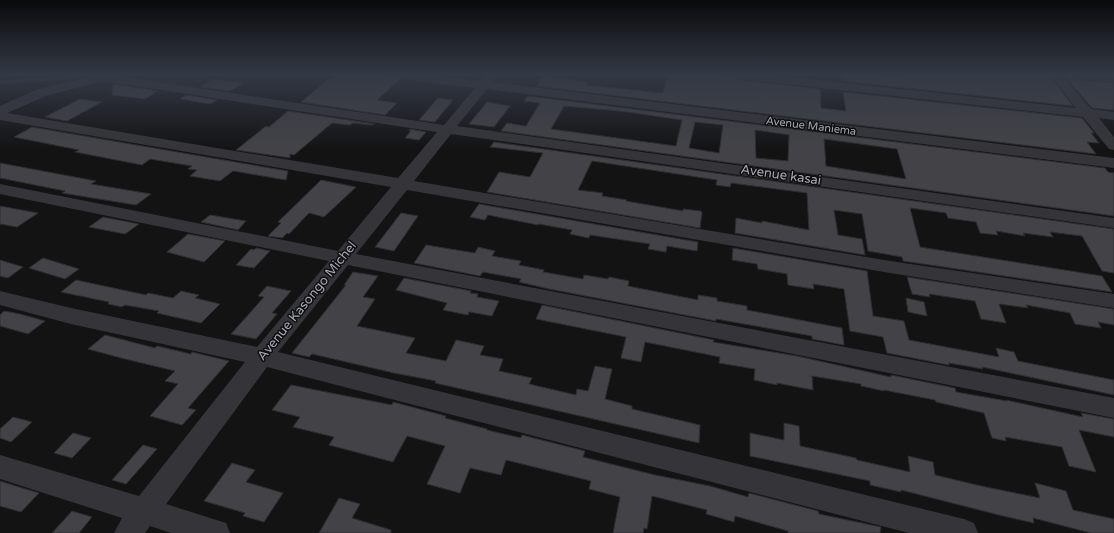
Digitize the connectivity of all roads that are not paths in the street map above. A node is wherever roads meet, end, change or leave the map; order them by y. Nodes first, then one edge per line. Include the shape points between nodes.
1 (25, 100) edge
2 (260, 100) edge
3 (471, 100) edge
4 (644, 100) edge
5 (967, 100) edge
6 (1076, 100) edge
7 (0, 111) edge
8 (1087, 113) junction
9 (0, 116) edge
10 (1114, 116) edge
11 (448, 129) junction
12 (1114, 146) edge
13 (1114, 163) edge
14 (403, 183) junction
15 (0, 189) edge
16 (1114, 223) edge
17 (343, 258) junction
18 (0, 298) edge
19 (1114, 302) edge
20 (262, 357) junction
21 (1114, 408) edge
22 (0, 467) edge
23 (146, 511) junction
24 (128, 533) edge
25 (216, 533) edge
26 (964, 533) edge

1 - 7 street
2 - 11 street, Avenue kasai
3 - 11 street, Avenue Kasongo Michel
4 - 13 street, Avenue Maniema
5 - 8 street
6 - 8 street
8 - 10 street
8 - 12 street
9 - 14 street
11 - 14 street, Avenue Kasongo Michel
11 - 16 street, Avenue kasai
14 - 17 street, Avenue Kasongo Michel
14 - 19 street via 890,267
15 - 17 street
17 - 20 street, Avenue Kasongo Michel
17 - 21 street
18 - 20 street
20 - 23 street, Avenue Kasongo Michel
20 - 26 street
22 - 23 street
23 - 24 street, Avenue Kasongo Michel
23 - 25 street

